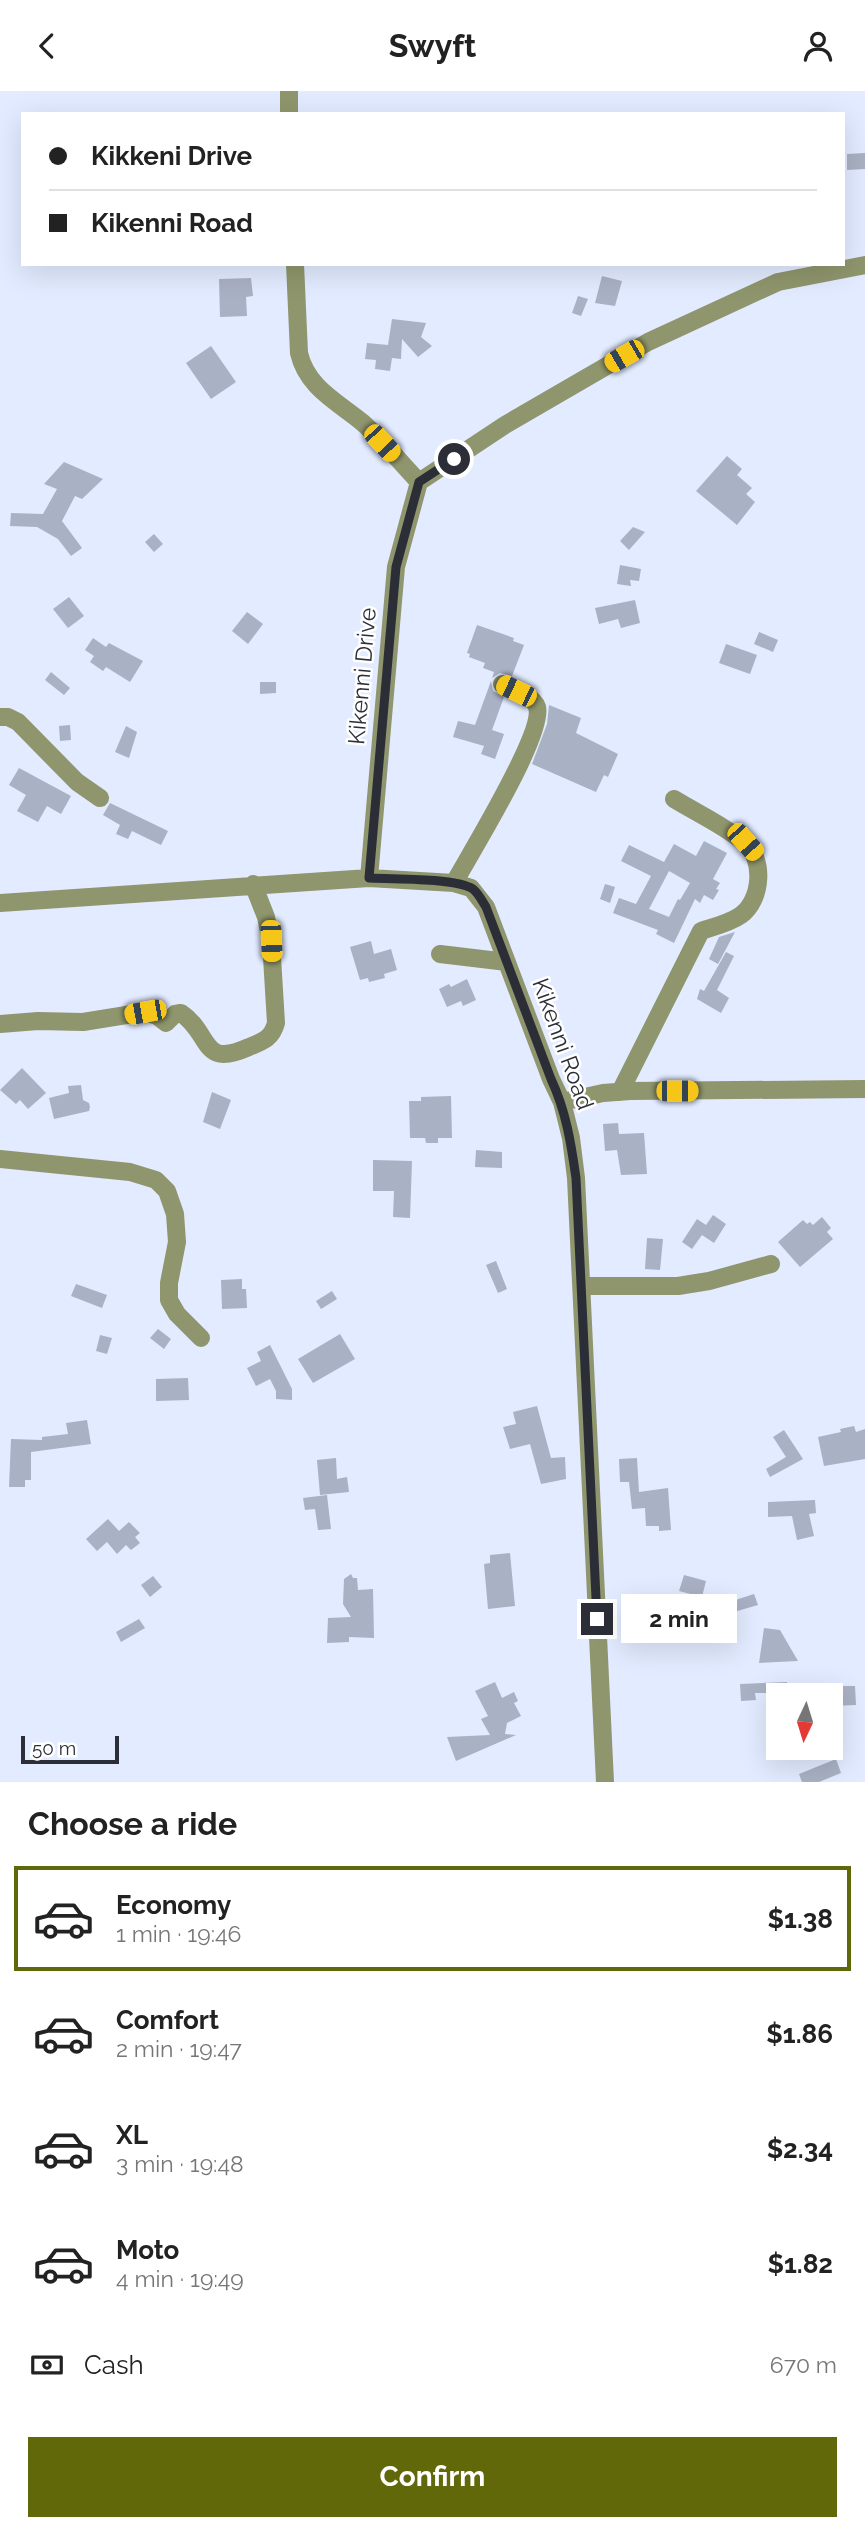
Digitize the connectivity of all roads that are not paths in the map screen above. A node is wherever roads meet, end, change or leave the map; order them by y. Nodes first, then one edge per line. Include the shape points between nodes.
1 (289, 91) edge
2 (289, 112) edge
3 (865, 265) edge
4 (295, 266) edge
5 (419, 482) junction
6 (502, 684) dead end
7 (0, 717) edge
8 (100, 798) dead end
9 (674, 799) dead end
10 (369, 878) junction
11 (454, 883) junction
12 (253, 884) junction
13 (0, 903) edge
14 (440, 954) dead end
15 (507, 963) junction
16 (0, 1024) edge
17 (865, 1089) edge
18 (620, 1092) junction
19 (562, 1103) junction
20 (0, 1159) edge
21 (771, 1264) dead end
22 (582, 1286) junction
23 (201, 1338) dead end
24 (605, 1782) edge

1 - 2 street
3 - 5 street via 778,282 648,342 505,425
4 - 5 street via 301,365 319,390 363,424
5 - 10 street, Kikenni Drive via 396,567
6 - 11 street via 530,697 537,706 538,722 522,761
7 - 8 street via 18,722 77,782
9 - 18 street via 745,842 754,853 756,891 753,903 741,916 701,931
10 - 11 street, Kikenni Road
10 - 12 street, Kikenni Road
11 - 15 street, Kikenni Road via 479,895
12 - 13 street, Kikenni Road
12 - 16 street via 271,941 276,1023 266,1040 222,1056 181,1013 166,1023 145,1012 83,1022
14 - 15 street
15 - 19 street, Kikenni Road
17 - 18 street
18 - 19 street
19 - 22 street, Kikenni Road via 576,1178
20 - 23 street via 130,1172 156,1180 167,1191 175,1214 177,1242 169,1300
21 - 22 street via 678,1286
22 - 24 street, Kikenni Road

